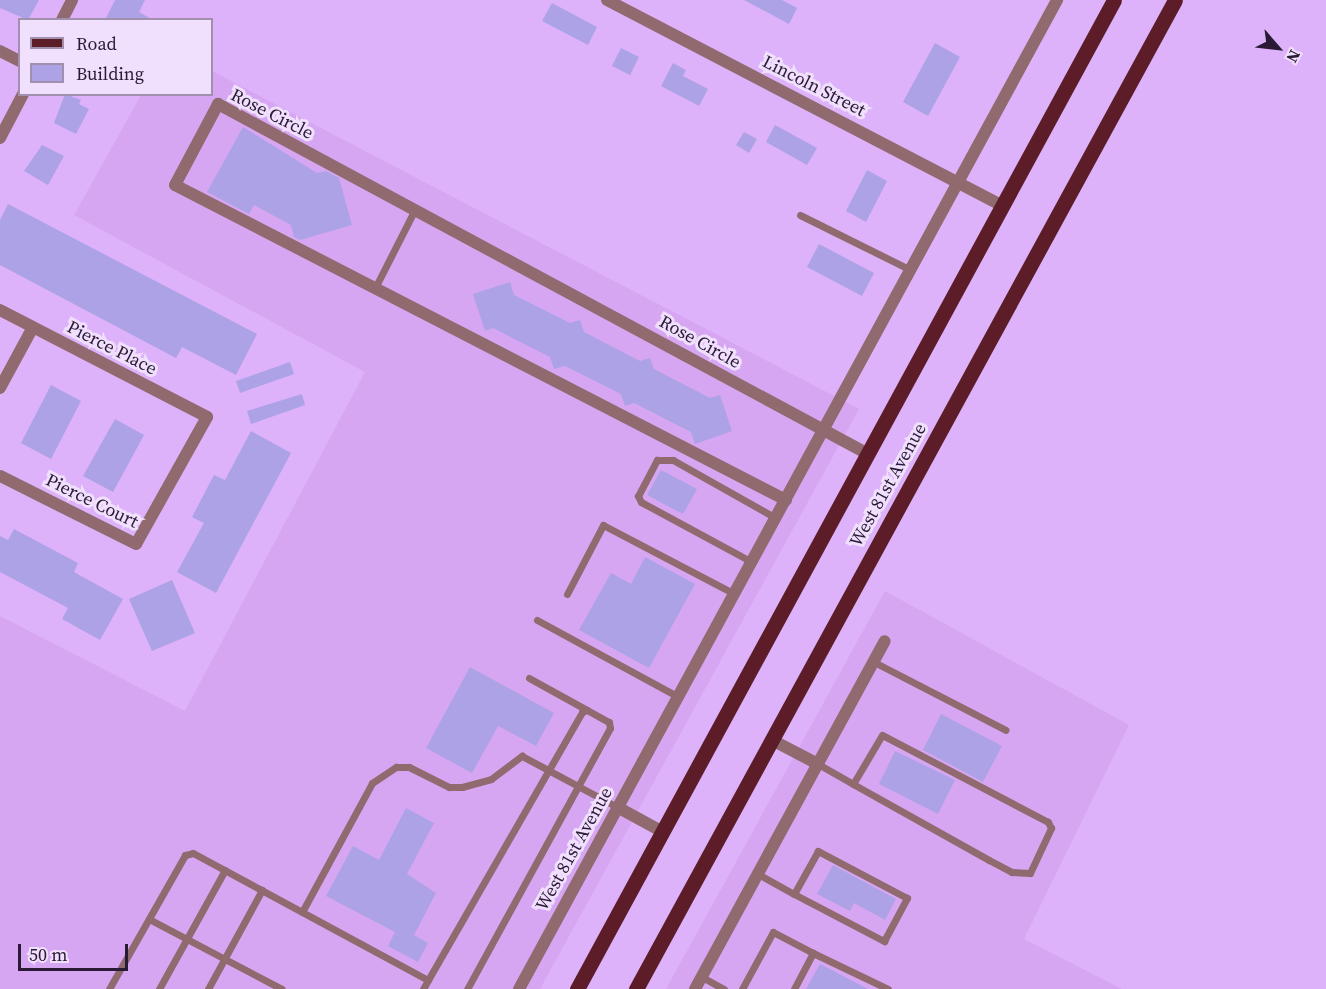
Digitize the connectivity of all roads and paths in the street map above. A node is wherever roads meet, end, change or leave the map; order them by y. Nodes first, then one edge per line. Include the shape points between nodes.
1 (72, 0) edge
2 (607, 0) edge
3 (1057, 0) edge
4 (1114, 0) edge
5 (1175, 0) edge
6 (63, 18) edge
7 (0, 51) edge
8 (18, 60) edge
9 (22, 96) edge
10 (0, 138) edge
11 (958, 182) junction
12 (1003, 206) junction
13 (414, 211) junction
14 (800, 215) dead end
15 (911, 270) junction
16 (375, 288) junction
17 (0, 310) edge
18 (33, 327) junction
19 (0, 388) edge
20 (207, 417) joint
21 (824, 430) junction
22 (868, 454) junction
23 (0, 476) edge
24 (786, 500) junction
25 (776, 518) junction
26 (752, 562) junction
27 (567, 594) dead end
28 (735, 594) junction
29 (537, 620) dead end
30 (885, 641) dead end
31 (874, 662) junction
32 (529, 678) dead end
33 (679, 697) junction
34 (587, 710) junction
35 (1006, 730) dead end
36 (772, 740) junction
37 (818, 764) junction
38 (549, 770) junction
39 (853, 784) junction
40 (579, 787) junction
41 (619, 808) junction
42 (663, 832) junction
43 (225, 870) junction
44 (758, 874) junction
45 (262, 890) junction
46 (794, 894) junction
47 (302, 912) junction
48 (149, 919) junction
49 (187, 939) junction
50 (813, 953) junction
51 (225, 959) junction
52 (702, 977) junction
53 (428, 980) junction
54 (109, 989) edge
55 (159, 989) edge
56 (208, 989) edge
57 (282, 989) edge
58 (423, 989) edge
59 (467, 989) edge
60 (519, 989) edge
61 (577, 989) edge
62 (636, 989) edge
63 (695, 989) edge
64 (724, 989) edge
65 (742, 989) edge
66 (794, 989) edge
67 (888, 989) edge

1 - 6 street
2 - 11 street, Lincoln Street
3 - 11 street, West 81st Avenue
4 - 12 main road, West 81st Avenue
5 - 36 main road, West 81st Avenue
7 - 8 street
9 - 10 street
11 - 12 street, Lincoln Street
11 - 15 street, West 81st Avenue
12 - 22 main road, West 81st Avenue
13 - 16 lane
13 - 16 street, Rose Circle via 218,104 175,185
13 - 21 street, Rose Circle
14 - 15 lane
15 - 21 street, West 81st Avenue
16 - 24 street, Rose Circle
17 - 18 street, Pierce Place
18 - 19 street
18 - 20 street, Pierce Place
20 - 23 street, Pierce Court via 136,544
21 - 22 street, Rose Circle
21 - 24 street, West 81st Avenue
22 - 42 main road, West 81st Avenue
24 - 25 street, West 81st Avenue
25 - 26 street, West 81st Avenue
25 - 26 lane via 674,460 657,460 638,495 641,502
26 - 28 street, West 81st Avenue
27 - 28 lane via 603,525
28 - 33 street, West 81st Avenue
29 - 33 lane
30 - 31 street
31 - 35 lane
31 - 37 street
32 - 34 lane
33 - 41 street, West 81st Avenue
34 - 38 lane via 582,712
34 - 40 lane via 609,722 610,728
36 - 37 street
36 - 62 main road, West 81st Avenue
37 - 39 lane
37 - 44 street
38 - 40 lane
38 - 47 lane via 522,756 491,779 462,787 449,787 409,767 382,774 372,783
38 - 53 lane
39 - 39 lane via 882,735 1048,822 1052,828 1030,873 1020,874
40 - 41 lane
40 - 59 lane
41 - 42 street
41 - 60 street, West 81st Avenue
42 - 61 main road, West 81st Avenue
43 - 45 lane
43 - 48 lane via 193,853 185,855
43 - 49 lane
44 - 46 lane
44 - 52 street
45 - 47 lane
45 - 51 lane
46 - 46 lane via 884,941 907,898 818,851
47 - 53 lane
48 - 49 lane
48 - 54 lane
49 - 51 lane
49 - 55 lane
50 - 65 lane via 773,932
50 - 66 lane
50 - 67 lane
51 - 56 lane
51 - 57 lane
52 - 63 street
52 - 64 lane
53 - 58 lane

